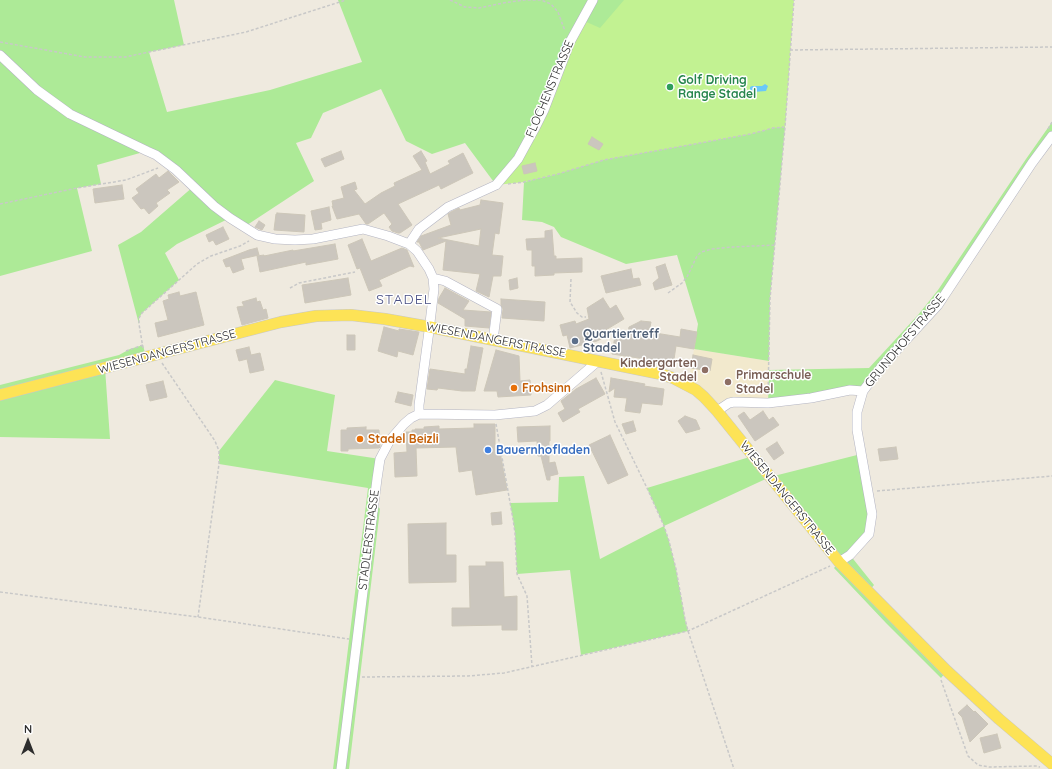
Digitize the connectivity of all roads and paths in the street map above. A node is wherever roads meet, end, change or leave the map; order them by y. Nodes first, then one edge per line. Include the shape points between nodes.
1 (346, 0) edge
2 (450, 0) edge
3 (592, 0) edge
4 (794, 0) edge
5 (0, 42) edge
6 (570, 42) junction
7 (1052, 47) edge
8 (790, 50) junction
9 (0, 55) edge
10 (1052, 122) edge
11 (785, 127) junction
12 (1050, 132) edge
13 (169, 164) junction
14 (496, 186) junction
15 (0, 204) edge
16 (409, 244) junction
17 (775, 245) junction
18 (240, 246) dead end
19 (355, 272) dead end
20 (433, 278) junction
21 (571, 279) dead end
22 (290, 288) dead end
23 (668, 293) dead end
24 (586, 317) dead end
25 (430, 327) junction
26 (493, 340) junction
27 (143, 345) dead end
28 (598, 361) junction
29 (163, 365) dead end
30 (863, 391) junction
31 (0, 395) edge
32 (768, 403) junction
33 (717, 411) junction
34 (419, 414) junction
35 (495, 415) junction
36 (1052, 476) edge
37 (869, 492) junction
38 (839, 562) junction
39 (0, 592) edge
40 (198, 617) junction
41 (688, 631) junction
42 (357, 640) junction
43 (532, 666) junction
44 (371, 677) dead end
45 (941, 678) dead end
46 (1052, 764) edge
47 (1040, 767) dead end
48 (341, 769) edge
49 (734, 769) edge

1 - 5 path via 246,32 125,57 85,57
2 - 6 path via 466,8 479,8 524,0 541,0 551,4 558,12
3 - 6 street, FLOCHENSTRASSE
4 - 8 path
6 - 14 street, FLOCHENSTRASSE via 536,126 518,159
7 - 8 path
8 - 11 path
9 - 13 street via 37,90 70,114 156,155
10 - 12 path
11 - 14 path via 610,159 558,174
11 - 17 path
12 - 30 street, GRUNDHOFSTRASSE via 1032,164 938,305 882,366
13 - 15 path via 126,180
13 - 16 street via 214,206 260,237 313,239 363,229
14 - 16 street, FLOCHENSTRASSE via 448,207 419,228
16 - 20 street via 417,251
17 - 23 path via 701,252 687,277
17 - 32 path via 770,299
18 - 27 path via 197,264 142,313 139,324
19 - 22 path via 299,283
20 - 25 street
20 - 26 street via 446,281 497,309
21 - 24 path via 570,302 577,313
25 - 26 main road, WIESENDANGERSTRASSE
25 - 31 main road, WIESENDANGERSTRASSE via 385,318 351,315 316,316 281,322
25 - 34 street
26 - 28 main road, WIESENDANGERSTRASSE
28 - 33 main road, WIESENDANGERSTRASSE via 673,378 696,390
28 - 35 street via 547,405 535,411
28 - 41 path via 615,422 650,494 669,541
29 - 40 path via 215,440 218,451 219,464
30 - 32 street via 850,390
30 - 37 street, GRUNDHOFSTRASSE via 857,412 857,430
32 - 33 street via 734,402
33 - 38 main road, WIESENDANGERSTRASSE
34 - 35 street
34 - 42 street, STADLERSTRASSE via 404,424 390,440 380,459
35 - 43 path via 514,519 517,574 528,596
36 - 37 path
37 - 38 street, GRUNDHOFSTRASSE via 872,514 869,534 850,555
38 - 41 path
38 - 46 main road, WIESENDANGERSTRASSE via 947,671
39 - 40 path
40 - 42 path
41 - 43 path
41 - 49 path
42 - 48 street, STADLERSTRASSE
43 - 44 path via 504,673 468,676
45 - 47 path via 968,756 978,765

